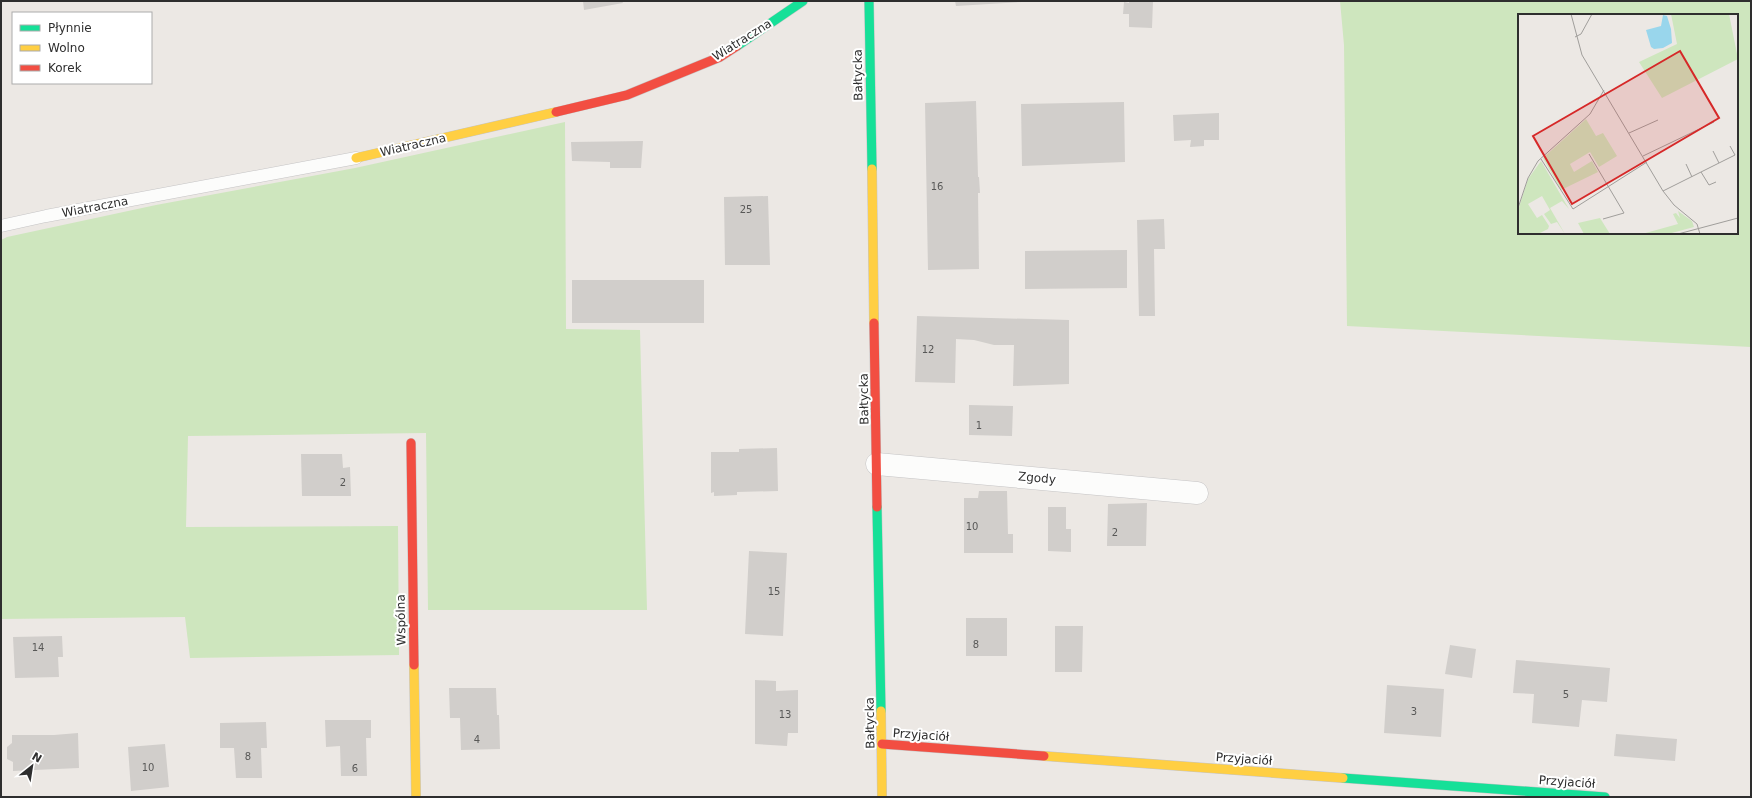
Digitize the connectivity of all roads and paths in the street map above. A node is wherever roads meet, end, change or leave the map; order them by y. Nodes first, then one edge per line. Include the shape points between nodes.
1 (803, 1) edge
2 (869, 1) edge
3 (356, 158) joint
4 (1, 226) edge
5 (411, 443) dead end
6 (877, 464) junction
7 (1197, 493) dead end
8 (882, 744) junction
9 (416, 797) edge
10 (882, 797) edge
11 (1604, 797) edge

1 - 3 street, Wiatraczna via 720,57 627,95
2 - 6 street, Bałtycka
3 - 4 lane, Wiatraczna
5 - 9 street, Wspólna
6 - 7 street, Zgody
6 - 8 street, Bałtycka
8 - 10 street, Bałtycka
8 - 11 street, Przyjaciół

